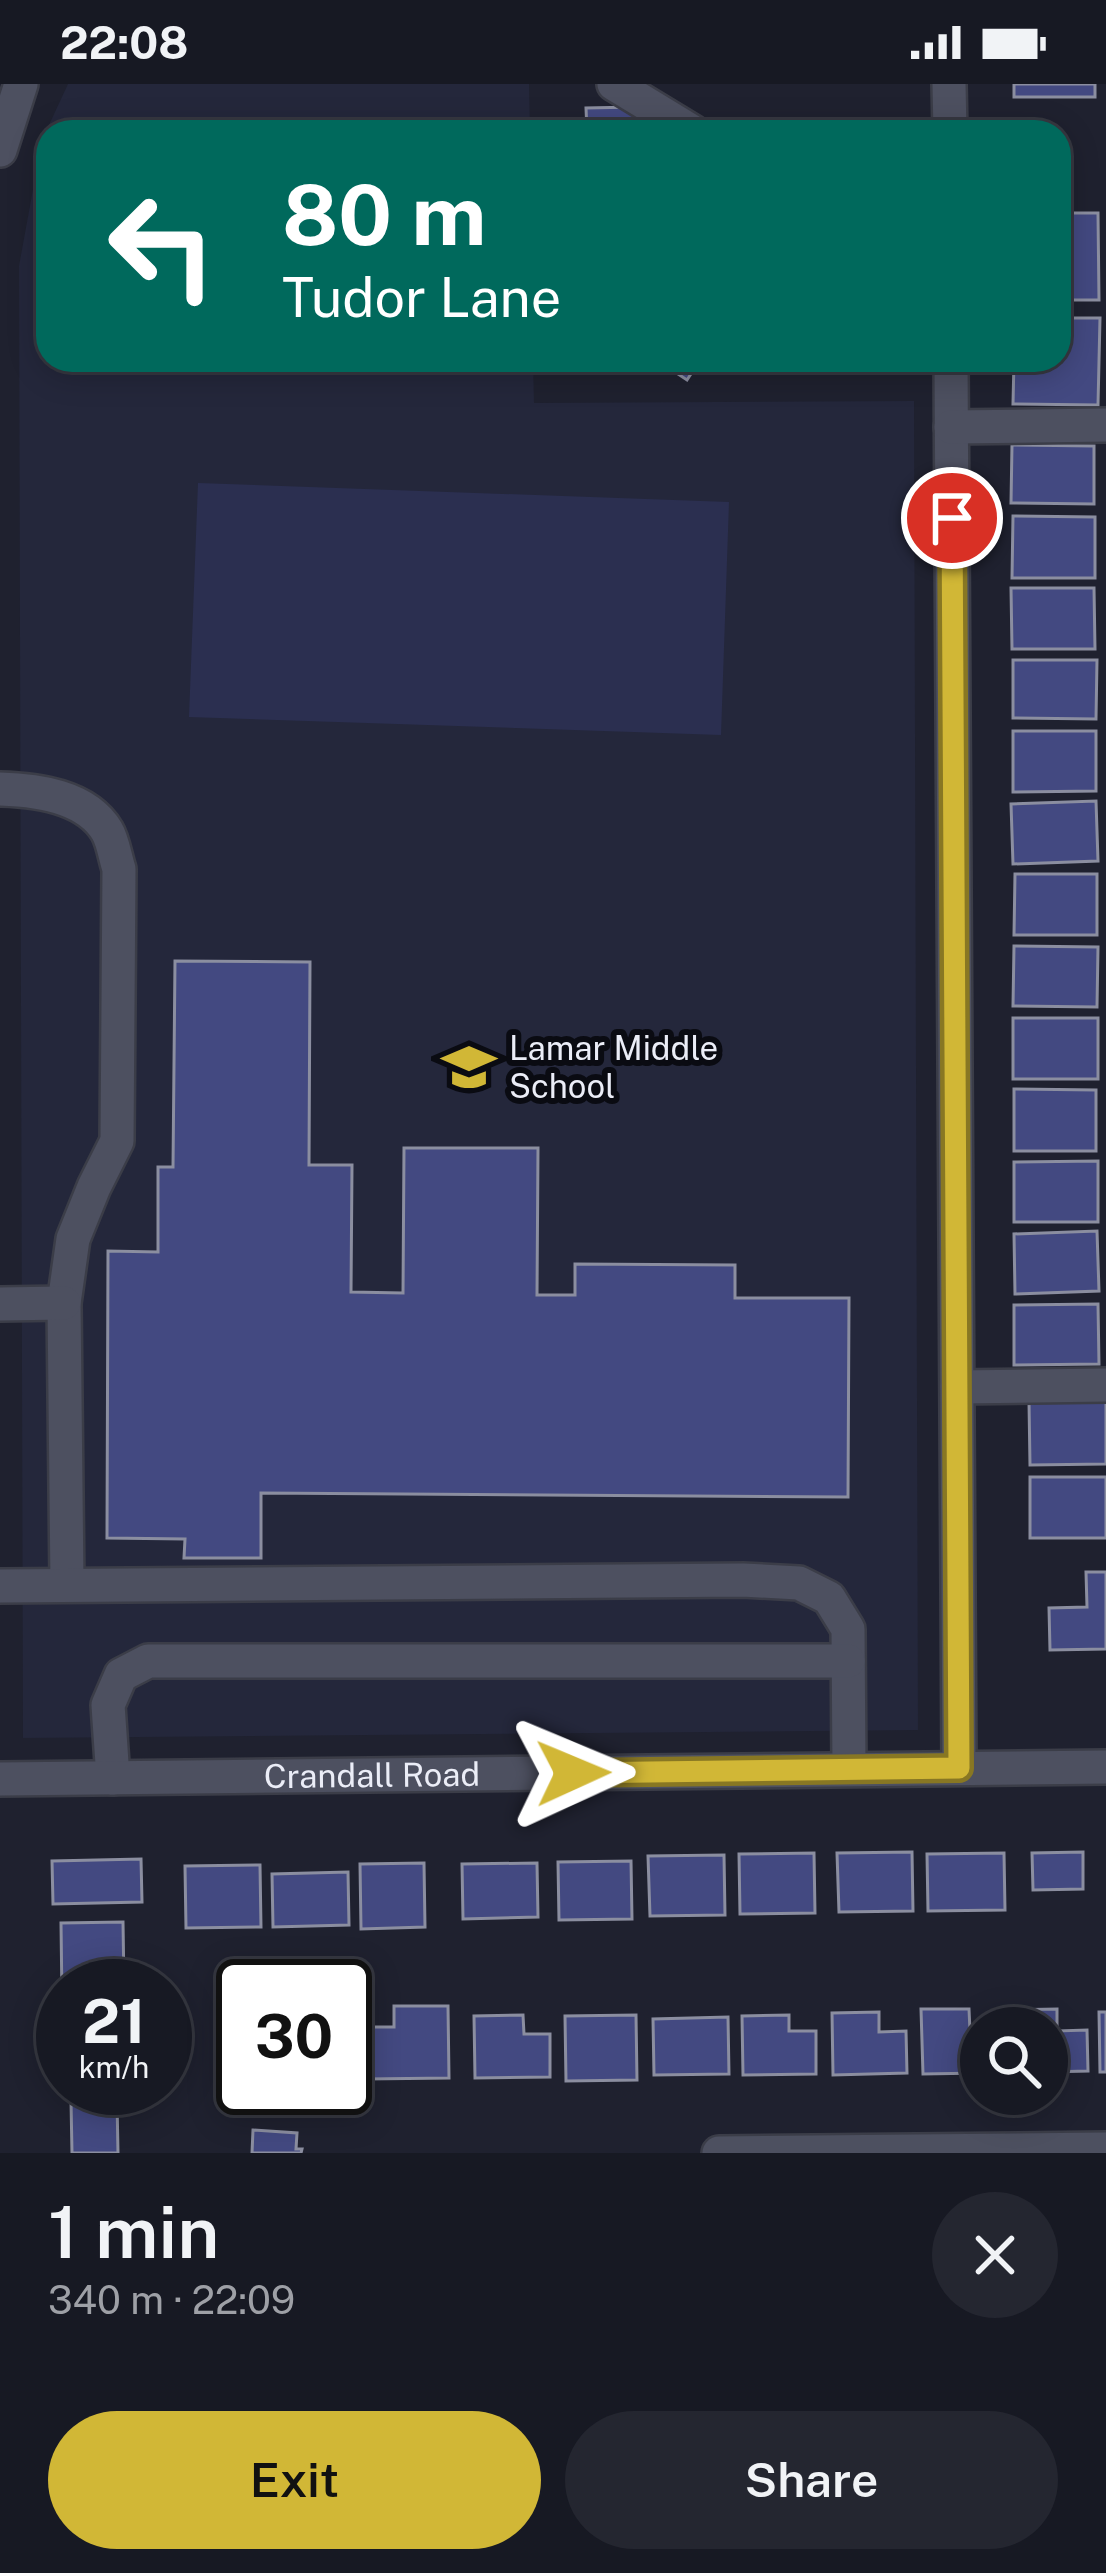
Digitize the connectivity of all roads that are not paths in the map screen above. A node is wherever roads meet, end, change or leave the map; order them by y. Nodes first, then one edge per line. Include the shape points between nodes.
1 (21, 84) edge
2 (614, 84) edge
3 (949, 84) edge
4 (673, 120) edge
5 (950, 120) edge
6 (0, 150) edge
7 (951, 372) edge
8 (1106, 425) edge
9 (951, 427) junction
10 (0, 789) edge
11 (64, 1303) junction
12 (0, 1304) edge
13 (1106, 1384) edge
14 (957, 1387) junction
15 (67, 1584) junction
16 (0, 1586) edge
17 (848, 1661) junction
18 (1106, 1767) edge
19 (959, 1768) junction
20 (849, 1769) junction
21 (113, 1778) junction
22 (0, 1779) edge
23 (1106, 2149) edge
24 (719, 2153) edge

1 - 6 street
2 - 4 street
3 - 5 street
7 - 9 street
8 - 9 street
9 - 14 street
10 - 11 street via 35,790 81,806 106,830 119,869 117,1141 73,1239
11 - 12 street
11 - 15 street
13 - 14 street
14 - 19 street
15 - 16 street
15 - 17 street via 799,1583 829,1598 848,1629
17 - 20 street
17 - 21 street via 148,1661 121,1675 108,1705
18 - 19 street, Crandall Road
19 - 20 street, Crandall Road
20 - 21 street, Crandall Road
21 - 22 street, Crandall Road
23 - 24 street

